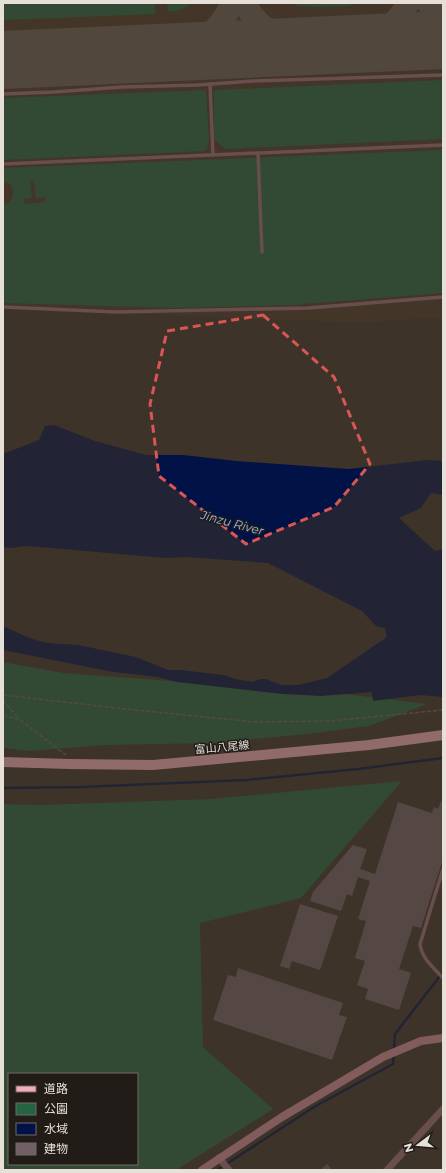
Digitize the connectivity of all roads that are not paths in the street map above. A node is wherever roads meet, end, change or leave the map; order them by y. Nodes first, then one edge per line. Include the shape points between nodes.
1 (443, 75) edge
2 (210, 84) junction
3 (3, 94) edge
4 (443, 145) edge
5 (258, 153) junction
6 (213, 155) junction
7 (3, 164) edge
8 (262, 252) dead end
9 (443, 297) edge
10 (3, 307) edge
11 (443, 735) edge
12 (3, 762) edge
13 (443, 869) edge
14 (443, 978) edge
15 (443, 1038) edge
16 (443, 1109) edge
17 (219, 1158) junction
18 (202, 1170) edge
19 (229, 1170) edge
20 (387, 1170) edge

1 - 2 lane
2 - 3 lane
2 - 6 lane
4 - 5 lane
5 - 6 lane
5 - 8 lane
6 - 7 lane
9 - 10 lane via 308,308 116,312
11 - 12 main road, 富山八尾線 via 361,746 152,765
13 - 14 lane via 420,944 426,960
15 - 17 street via 421,1041 383,1056 282,1116
16 - 20 street
17 - 18 street
17 - 19 street

